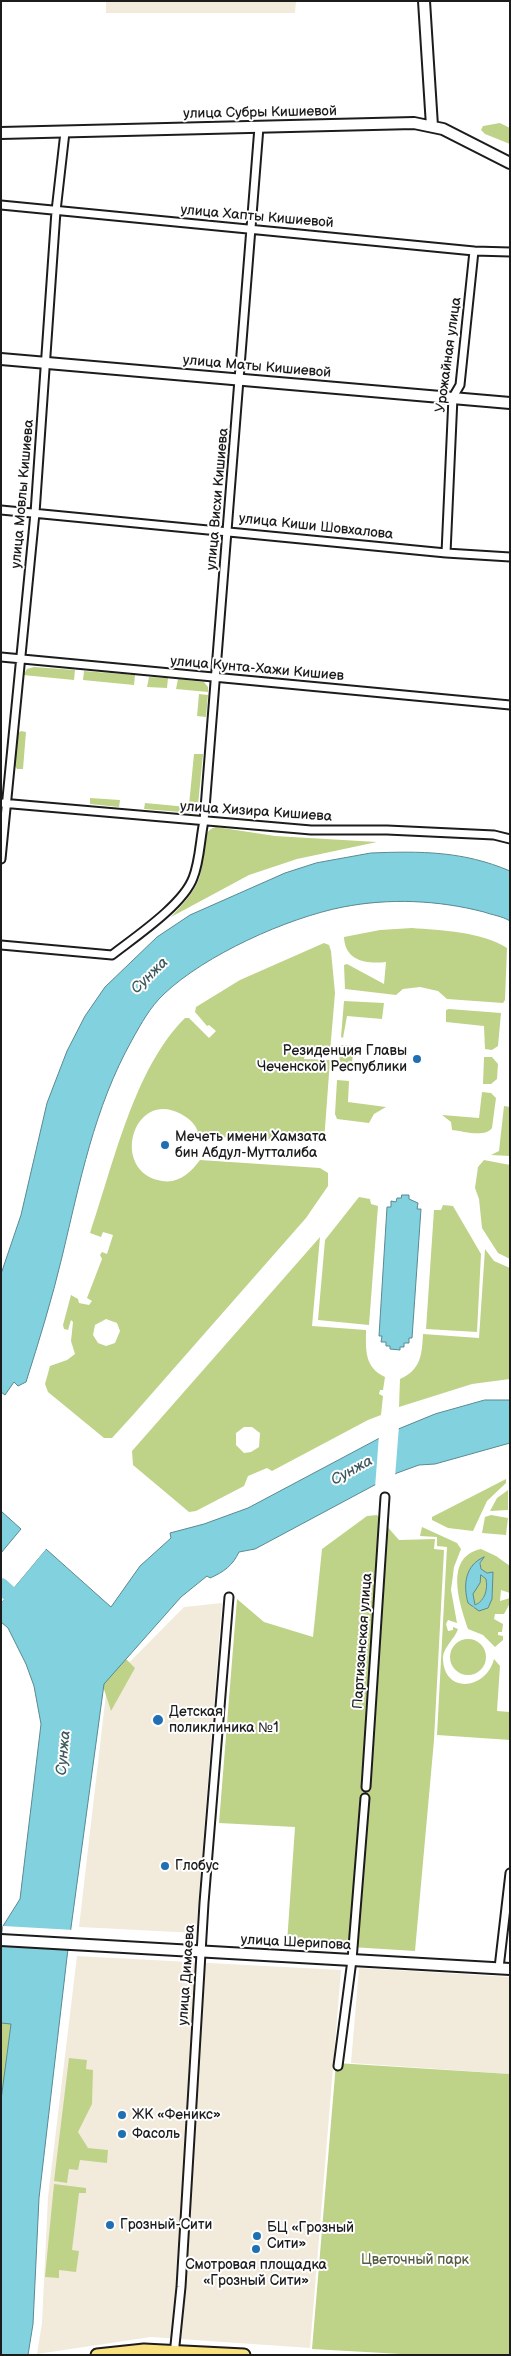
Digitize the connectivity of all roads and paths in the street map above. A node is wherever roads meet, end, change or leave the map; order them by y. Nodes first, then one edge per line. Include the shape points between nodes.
1 (424, 1) edge
2 (432, 126) junction
3 (259, 127) junction
4 (65, 132) junction
5 (1, 133) edge
6 (510, 163) edge
7 (1, 205) edge
8 (56, 211) junction
9 (251, 229) junction
10 (474, 251) junction
11 (510, 252) edge
12 (1, 359) edge
13 (45, 362) junction
14 (240, 379) junction
15 (453, 397) junction
16 (510, 403) edge
17 (1, 510) edge
18 (35, 513) junction
19 (228, 531) junction
20 (446, 553) junction
21 (510, 557) edge
22 (1, 657) edge
23 (20, 659) junction
24 (214, 678) junction
25 (510, 706) edge
26 (4, 803) edge
27 (204, 821) junction
28 (510, 840) edge
29 (1, 859) edge
30 (1, 945) edge
31 (385, 1497) dead end
32 (229, 1597) dead end
33 (366, 1787) dead end
34 (365, 1798) dead end
35 (510, 1873) edge
36 (1, 1940) edge
37 (201, 1951) junction
38 (352, 1960) junction
39 (498, 1968) junction
40 (510, 1969) edge
41 (338, 2066) dead end
42 (174, 2352) edge
43 (96, 2355) edge
44 (244, 2355) edge

1 - 2 main road
2 - 3 main road, улица Субры Кишиевой via 414,123
2 - 6 main road, улица Субры Кишиевой
3 - 4 main road, улица Субры Кишиевой
3 - 9 street, улица Висхи Кишиева
4 - 5 main road, улица Субры Кишиевой
4 - 8 street, улица Мовлы Кишиева
7 - 8 street, улица Хапты Кишиевой
8 - 9 street, улица Хапты Кишиевой
8 - 13 street, улица Мовлы Кишиева
9 - 10 street, улица Хапты Кишиевой
9 - 14 street, улица Висхи Кишиева
10 - 11 street, улица Хапты Кишиевой
10 - 15 street, Урожайная улица via 460,386
12 - 13 main road, улица Маты Кишиевой
13 - 14 main road, улица Маты Кишиевой
13 - 18 street, улица Мовлы Кишиева
14 - 15 main road, улица Маты Кишиевой
14 - 19 street, улица Висхи Кишиева
15 - 16 main road, улица Маты Кишиевой
15 - 20 street, Урожайная улица
17 - 18 street, улица Киши Шовхалова
18 - 19 street, улица Киши Шовхалова
18 - 23 street, улица Мовлы Кишиева
19 - 20 street, улица Киши Шовхалова
19 - 24 street, улица Висхи Кишиева
20 - 21 street, улица Киши Шовхалова
22 - 23 street, улица Кунта-Хажи Кишиев
23 - 24 street, улица Кунта-Хажи Кишиев
23 - 26 street, улица Мовлы Кишиева
24 - 25 street, улица Кунта-Хажи Кишиев
24 - 27 street, улица Висхи Кишиева
26 - 27 street, улица Хизира Кишиева
26 - 29 street, улица Мовлы Кишиева
27 - 28 street, улица Хизира Кишиева via 312,830 494,835
27 - 30 street, улица Висхи Кишиева via 195,872 182,896 112,955
31 - 33 street, Партизанская улица
32 - 37 street, улица Димаева
34 - 38 street
35 - 39 street
36 - 37 main road, улица Шерипова
37 - 38 main road, улица Шерипова
37 - 42 street, улица Димаева via 181,2287
38 - 39 main road, улица Шерипова
38 - 41 street
39 - 40 main road, улица Шерипова
42 - 43 main road via 144,2350
42 - 44 main road

